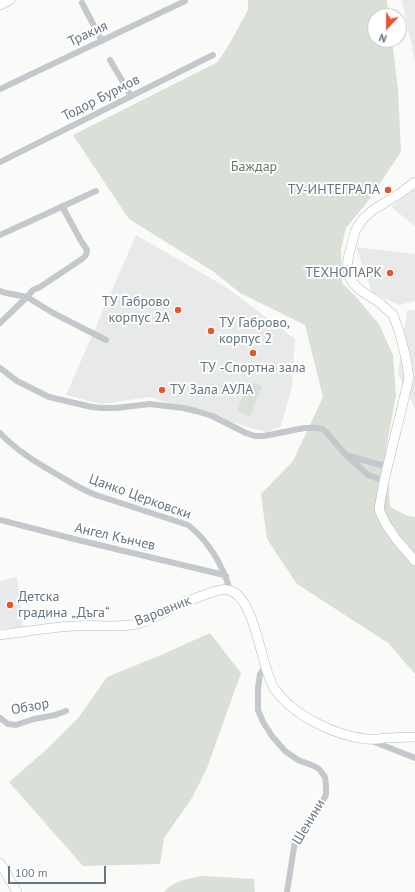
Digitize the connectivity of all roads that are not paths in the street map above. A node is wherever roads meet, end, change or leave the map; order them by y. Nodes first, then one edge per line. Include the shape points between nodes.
1 (10, 0) edge
2 (185, 0) edge
3 (82, 3) dead end
4 (0, 5) edge
5 (102, 41) junction
6 (214, 55) dead end
7 (110, 60) dead end
8 (0, 89) edge
9 (131, 96) junction
10 (0, 162) edge
11 (415, 182) edge
12 (96, 191) dead end
13 (62, 206) junction
14 (0, 235) edge
15 (0, 291) edge
16 (27, 296) junction
17 (0, 323) edge
18 (106, 340) dead end
19 (0, 368) edge
20 (0, 433) edge
21 (345, 454) junction
22 (388, 468) junction
23 (384, 481) junction
24 (0, 520) edge
25 (415, 561) edge
26 (226, 576) junction
27 (230, 590) junction
28 (0, 635) edge
29 (266, 666) junction
30 (66, 711) dead end
31 (0, 718) edge
32 (415, 736) edge
33 (368, 739) junction
34 (415, 758) edge
35 (0, 863) edge
36 (17, 892) edge
37 (286, 892) edge

1 - 4 street
2 - 5 street, Тракия
3 - 5 street
5 - 8 street, Тракия
6 - 9 street, Тодор Бурмов
7 - 9 street
9 - 10 street, Тодор Бурмов
11 - 22 street via 363,219 355,232 348,254 349,276 360,290 393,315 406,358 409,378
12 - 13 street
13 - 14 street
13 - 16 street via 87,250 86,256
15 - 16 street
16 - 17 street
16 - 18 street via 53,313
19 - 21 street via 17,381 49,396 102,408 150,404 183,408 212,416 255,436 304,428 322,429
20 - 26 street, Цанко Церковски via 17,449 82,490 188,525 209,546 220,561
21 - 22 street
21 - 23 street via 368,476
22 - 23 street
23 - 25 street via 379,509 383,520
24 - 26 street, Ангел Кънчев
26 - 27 street, Цанко Церковски
27 - 28 street, Варовник via 218,590 196,597 160,615 132,625 74,626
27 - 29 street via 246,607
29 - 33 street via 274,688 295,710 332,730
29 - 37 street, Шенини via 260,674 258,688 258,710 263,722 285,751 319,769 325,777 326,786 326,795 295,842
30 - 31 street, Обзор via 16,725 8,724
32 - 33 street
33 - 34 street
35 - 36 street

